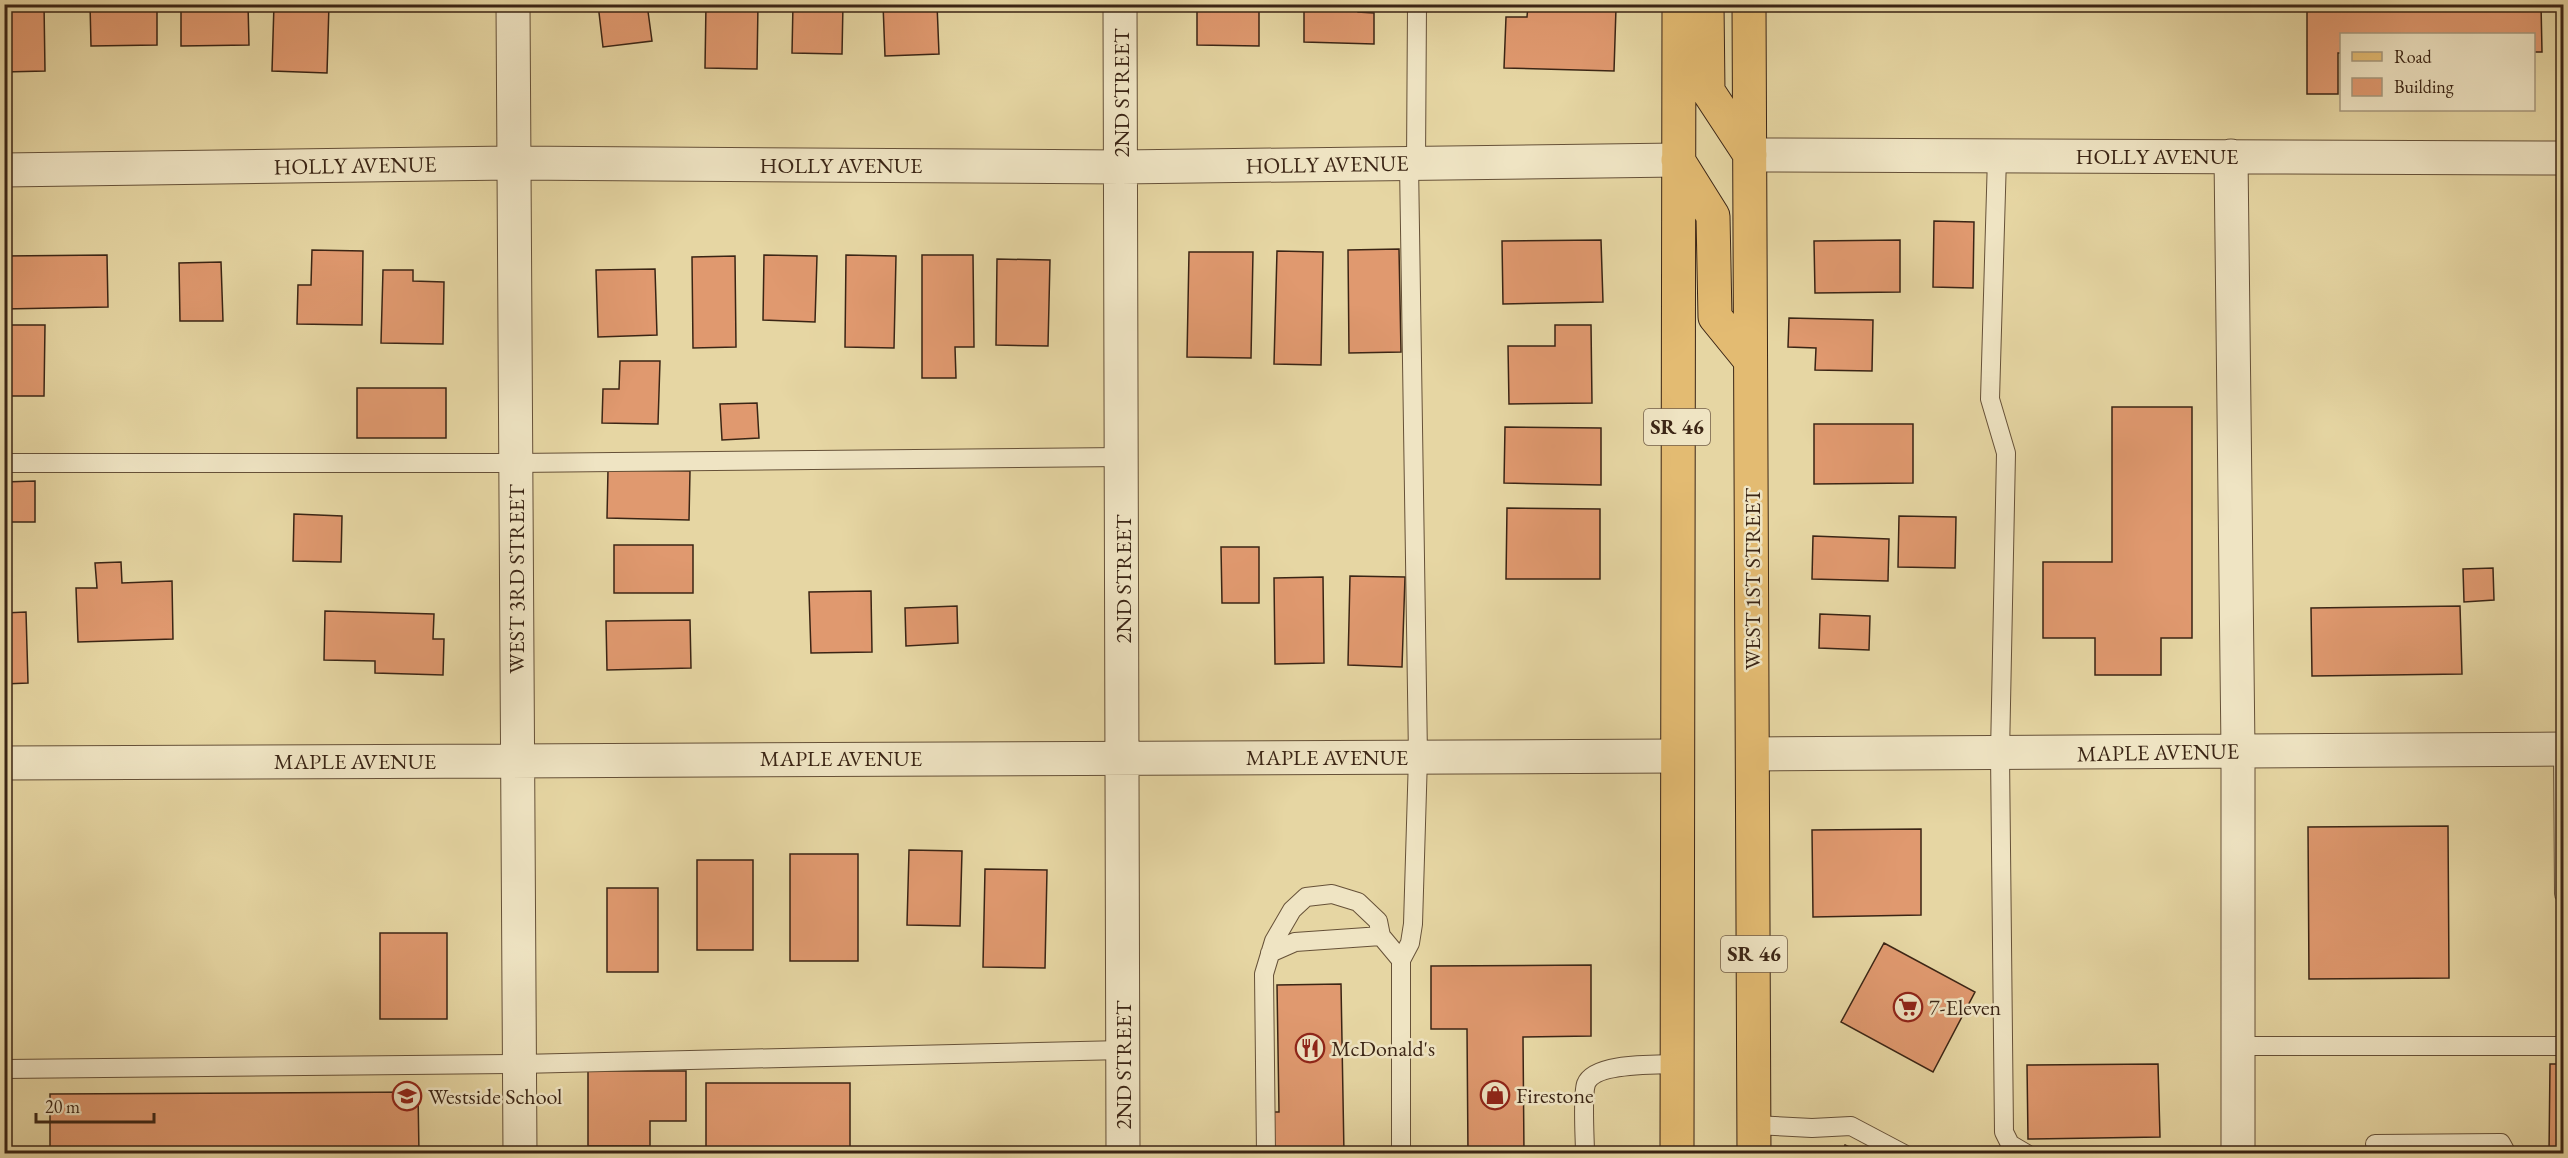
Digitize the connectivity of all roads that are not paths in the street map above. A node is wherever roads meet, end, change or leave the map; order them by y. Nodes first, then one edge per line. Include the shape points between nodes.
1 (513, 4) edge
2 (1120, 4) edge
3 (1417, 4) edge
4 (1679, 4) edge
5 (1707, 4) edge
6 (1749, 4) edge
7 (1750, 155) junction
8 (2231, 156) junction
9 (1996, 157) junction
10 (2564, 158) edge
11 (1678, 160) junction
12 (512, 163) junction
13 (1413, 163) junction
14 (1122, 167) junction
15 (4, 170) edge
16 (1750, 360) junction
17 (1123, 457) junction
18 (4, 463) edge
19 (515, 463) junction
20 (2563, 749) edge
21 (2238, 750) junction
22 (1753, 754) junction
23 (2000, 754) junction
24 (1124, 756) junction
25 (1677, 756) junction
26 (1418, 757) junction
27 (517, 760) junction
28 (4, 763) edge
29 (2563, 793) edge
30 (2564, 894) edge
31 (1381, 936) junction
32 (1270, 953) junction
33 (1401, 960) junction
34 (2238, 1046) junction
35 (2564, 1046) edge
36 (1124, 1050) junction
37 (520, 1064) junction
38 (1677, 1064) junction
39 (4, 1069) edge
40 (1754, 1139) edge
41 (2375, 1144) dead end
42 (520, 1154) edge
43 (1124, 1154) edge
44 (1266, 1154) edge
45 (1401, 1154) edge
46 (1585, 1154) edge
47 (1677, 1154) edge
48 (1904, 1154) edge
49 (2027, 1154) edge
50 (2238, 1154) edge
51 (2507, 1154) edge

1 - 12 street, WEST 3RD STREET
2 - 14 street, 2ND STREET
3 - 13 lane
4 - 11 main road, SR 46
5 - 7 main road via 1708,91
6 - 7 main road, WEST 1ST STREET / SR 46
7 - 9 street, HOLLY AVENUE
7 - 16 main road, WEST 1ST STREET / SR 46
8 - 9 street, HOLLY AVENUE
8 - 10 street, HOLLY AVENUE
8 - 21 street
9 - 23 lane via 1990,399 2006,453
11 - 13 street, HOLLY AVENUE
11 - 16 main road via 1713,216 1715,317
11 - 25 main road, SR 46
12 - 14 street, HOLLY AVENUE
12 - 15 street, HOLLY AVENUE
12 - 19 street, WEST 3RD STREET
13 - 14 street, HOLLY AVENUE
13 - 26 lane
14 - 17 street, 2ND STREET
16 - 22 main road, WEST 1ST STREET / SR 46
17 - 19 lane
17 - 24 street, 2ND STREET
18 - 19 lane
19 - 27 street, WEST 3RD STREET
20 - 21 street, MAPLE AVENUE
20 - 29 lane
21 - 23 street, MAPLE AVENUE
21 - 34 street
22 - 23 street, MAPLE AVENUE
22 - 40 main road, WEST 1ST STREET / SR 46
23 - 49 lane via 2004,1132 2010,1144
24 - 26 street, MAPLE AVENUE
24 - 27 street, MAPLE AVENUE
24 - 36 street, 2ND STREET
25 - 26 street, MAPLE AVENUE
25 - 38 main road, SR 46
26 - 33 lane via 1413,924 1410,943
27 - 28 street, MAPLE AVENUE
27 - 37 street, WEST 3RD STREET
29 - 30 lane
31 - 32 lane via 1295,942
31 - 32 lane via 1378,921 1358,902 1332,894 1306,897 1292,910
31 - 33 lane
32 - 44 lane via 1264,974
33 - 45 lane
34 - 35 lane
34 - 50 street
36 - 37 lane
36 - 43 street, 2ND STREET
37 - 39 lane
37 - 42 street, WEST 3RD STREET
38 - 46 lane via 1607,1068 1595,1073 1586,1084
38 - 47 main road, SR 46
40 - 48 lane via 1812,1128 1851,1126
41 - 51 lane via 2501,1143

